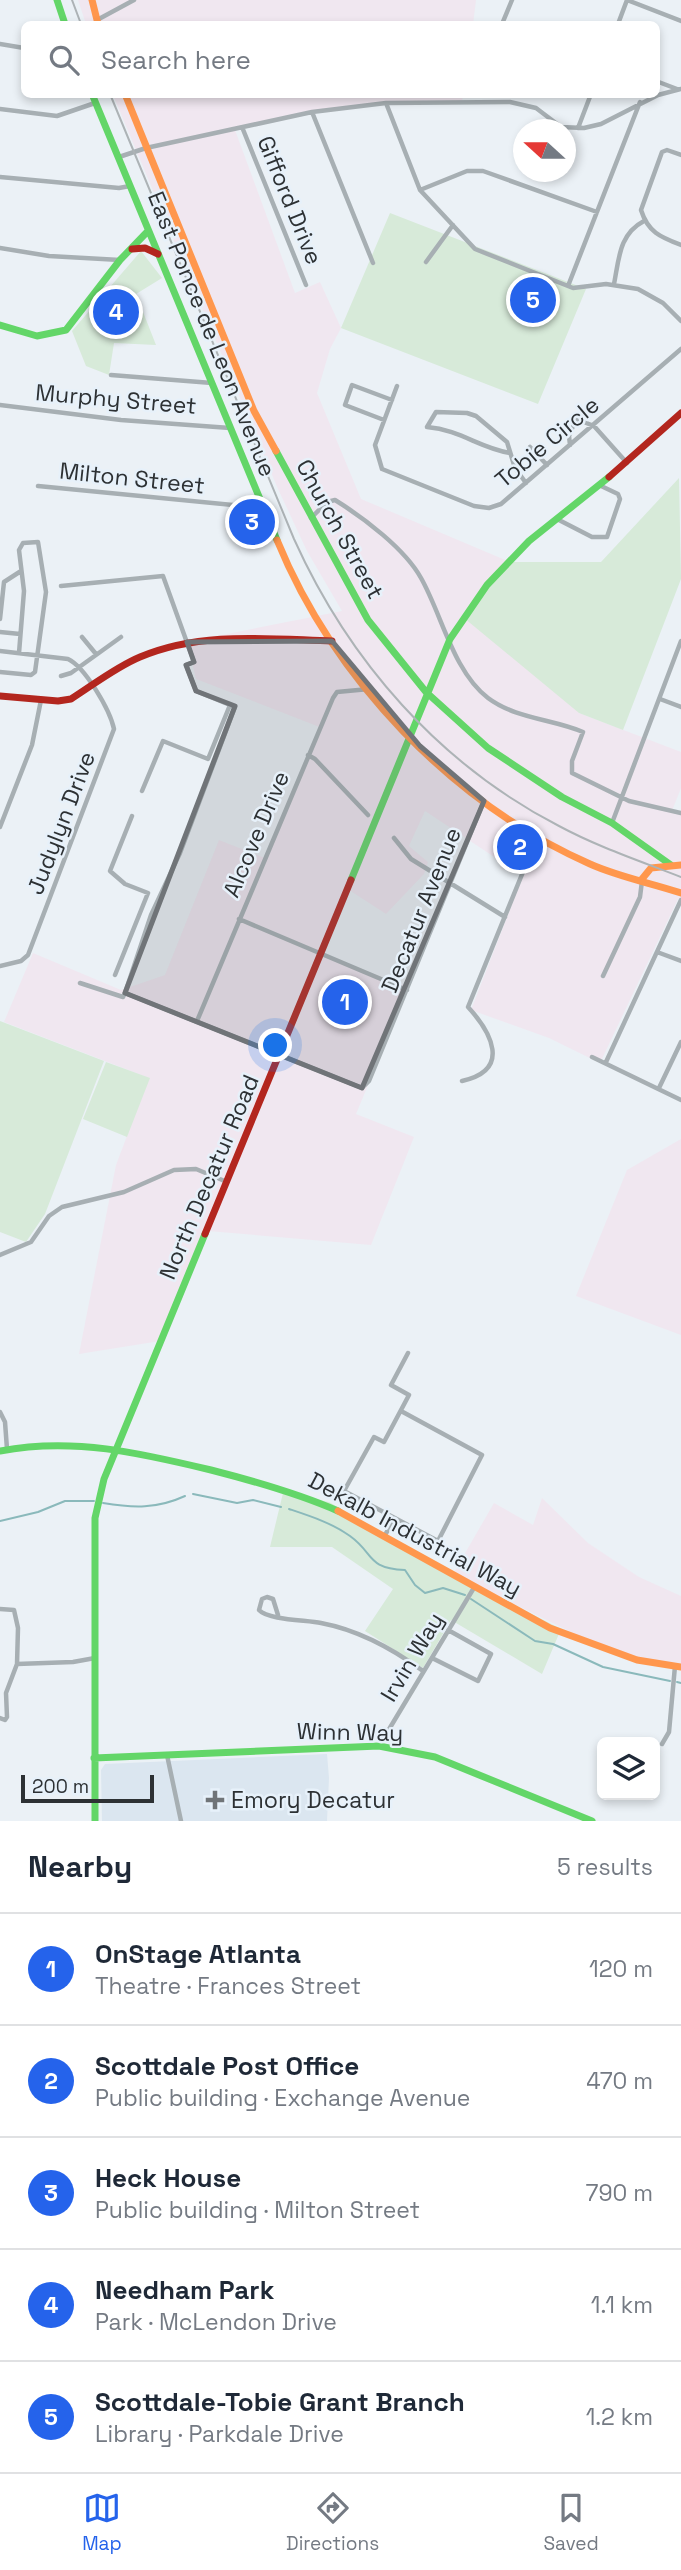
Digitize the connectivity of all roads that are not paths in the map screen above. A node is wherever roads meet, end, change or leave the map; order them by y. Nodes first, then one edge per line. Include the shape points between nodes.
1 (57, 0) edge
2 (92, 0) edge
3 (134, 0) edge
4 (512, 0) edge
5 (627, 0) edge
6 (64, 21) edge
7 (98, 21) edge
8 (100, 21) edge
9 (504, 21) edge
10 (619, 21) edge
11 (681, 21) edge
12 (0, 44) edge
13 (21, 48) edge
14 (660, 82) edge
15 (679, 89) edge
16 (660, 95) edge
17 (127, 98) edge
18 (589, 98) edge
19 (652, 98) edge
20 (94, 99) edge
21 (640, 102) junction
22 (386, 103) junction
23 (0, 109) edge
24 (312, 112) junction
25 (242, 127) junction
26 (578, 128) junction
27 (146, 148) junction
28 (681, 155) edge
29 (118, 157) junction
30 (0, 177) edge
31 (130, 186) junction
32 (420, 190) junction
33 (597, 212) junction
34 (644, 221) junction
35 (453, 225) junction
36 (148, 231) junction
37 (681, 245) edge
38 (0, 248) edge
39 (130, 249) junction
40 (158, 255) junction
41 (120, 260) junction
42 (426, 262) dead end
43 (373, 263) dead end
44 (614, 284) junction
45 (306, 285) dead end
46 (568, 286) junction
47 (681, 321) edge
48 (0, 325) edge
49 (681, 349) edge
50 (111, 375) dead end
51 (212, 383) junction
52 (397, 386) dead end
53 (392, 400) junction
54 (0, 405) edge
55 (681, 413) edge
56 (384, 420) junction
57 (594, 426) junction
58 (230, 428) junction
59 (570, 446) junction
60 (530, 447) dead end
61 (510, 453) junction
62 (626, 463) junction
63 (547, 465) junction
64 (526, 483) junction
65 (599, 485) junction
66 (38, 486) dead end
67 (263, 508) junction
68 (556, 518) junction
69 (311, 519) junction
70 (22, 571) junction
71 (61, 586) dead end
72 (0, 619) edge
73 (0, 632) edge
74 (20, 634) junction
75 (121, 636) dead end
76 (82, 637) dead end
77 (450, 639) junction
78 (332, 641) junction
79 (681, 641) edge
80 (187, 642) junction
81 (0, 651) edge
82 (19, 653) junction
83 (96, 654) junction
84 (39, 656) junction
85 (79, 666) junction
86 (0, 672) edge
87 (61, 676) dead end
88 (93, 688) junction
89 (369, 689) junction
90 (426, 692) junction
91 (0, 696) edge
92 (660, 699) junction
93 (41, 700) junction
94 (681, 706) edge
95 (409, 735) junction
96 (308, 755) junction
97 (210, 760) junction
98 (142, 790) dead end
99 (622, 798) junction
100 (484, 801) junction
101 (681, 813) edge
102 (368, 815) dead end
103 (132, 816) dead end
104 (612, 823) junction
105 (0, 827) edge
106 (538, 835) junction
107 (394, 838) dead end
108 (671, 865) junction
109 (681, 865) edge
110 (642, 879) junction
111 (451, 884) junction
112 (148, 893) junction
113 (681, 893) edge
114 (160, 896) junction
115 (681, 900) edge
116 (505, 917) junction
117 (239, 919) junction
118 (657, 952) junction
119 (322, 955) junction
120 (681, 961) edge
121 (0, 966) edge
122 (115, 975) dead end
123 (603, 976) dead end
124 (80, 983) dead end
125 (407, 990) junction
126 (125, 993) junction
127 (197, 1021) junction
128 (681, 1042) edge
129 (280, 1056) junction
130 (592, 1057) dead end
131 (674, 1057) junction
132 (681, 1060) edge
133 (606, 1062) junction
134 (462, 1082) dead end
135 (659, 1088) junction
136 (681, 1100) edge
137 (228, 1182) junction
138 (0, 1255) edge
139 (408, 1353) dead end
140 (401, 1411) junction
141 (0, 1412) edge
142 (0, 1428) edge
143 (4, 1434) junction
144 (116, 1448) junction
145 (4, 1450) edge
146 (395, 1518) junction
147 (385, 1536) junction
148 (475, 1587) junction
149 (0, 1609) edge
150 (278, 1615) junction
151 (448, 1630) junction
152 (94, 1658) junction
153 (432, 1658) junction
154 (17, 1664) junction
155 (678, 1666) edge
156 (423, 1671) junction
157 (0, 1718) edge
158 (662, 1744) dead end
159 (379, 1746) junction
160 (167, 1755) junction
161 (94, 1758) junction
162 (95, 1821) edge
163 (181, 1821) edge
164 (592, 1821) edge

1 - 6 main road
2 - 7 main road
3 - 8 street
4 - 9 street
5 - 10 street
5 - 11 street
12 - 13 street
14 - 15 street
15 - 16 street
17 - 27 main road, Church Street
18 - 26 street
19 - 21 street
20 - 23 street via 57,116
20 - 29 main road, East Ponce de Leon Avenue
21 - 26 street via 601,124
21 - 33 street
22 - 24 street
22 - 26 street via 510,102 536,108 561,127
22 - 32 street
24 - 25 street
24 - 43 street
25 - 27 street
25 - 45 street, Gifford Drive
27 - 29 street
27 - 69 main road, Church Street via 240,380
28 - 34 street via 662,152 642,200
29 - 31 main road, East Ponce de Leon Avenue
30 - 31 street
31 - 36 main road, East Ponce de Leon Avenue
32 - 33 street via 467,172 483,171
32 - 35 street
33 - 46 street
34 - 37 street via 658,236
34 - 44 street via 627,233 621,245
35 - 42 street
35 - 46 street via 480,253
36 - 39 main road
36 - 40 main road, East Ponce de Leon Avenue
38 - 41 street
39 - 40 main road via 145,248
39 - 41 main road
40 - 51 main road, East Ponce de Leon Avenue
41 - 48 main road via 66,330 37,336
44 - 46 street
44 - 47 street via 651,295
49 - 57 street, Tobie Circle
50 - 51 street
51 - 58 main road, East Ponce de Leon Avenue
52 - 53 street, Tobie Circle
53 - 56 street, Tobie Circle
53 - 56 street via 352,385 345,405
54 - 58 street, Murphy Street
55 - 62 main road, North Decatur Road
56 - 64 street, Tobie Circle via 375,445 376,457 390,474 485,509 501,503
57 - 59 street, Tobie Circle
57 - 59 street via 576,419
57 - 62 street
58 - 67 main road, East Ponce de Leon Avenue
59 - 63 street, Tobie Circle
60 - 63 street
61 - 61 street via 507,442 477,416 436,412 431,416 427,427 456,431
61 - 64 street
62 - 65 main road, North Decatur Road
63 - 64 street, Tobie Circle
65 - 68 main road, North Decatur Road
65 - 68 street via 620,499 609,535 596,538
66 - 67 street, Milton Street
67 - 78 main road, East Ponce de Leon Avenue via 299,590
68 - 77 main road, North Decatur Road via 496,574
69 - 77 street via 335,500 391,543 422,578
69 - 90 main road, Church Street via 358,606
70 - 72 street via 4,582
70 - 74 street
70 - 84 street via 19,550 23,543 38,542 46,592
71 - 80 street via 163,576
73 - 74 street
74 - 82 street
75 - 83 street
76 - 83 street
77 - 90 main road, North Decatur Road
77 - 99 street via 487,698 520,714 583,732 571,770
78 - 80 main road via 227,638
78 - 89 main road, East Ponce de Leon Avenue
79 - 92 street
80 - 88 main road via 138,657
80 - 97 street via 194,662 186,665 196,691 230,705
81 - 82 street
82 - 84 street
83 - 85 street
84 - 85 street via 68,659
84 - 86 street via 31,675
85 - 87 street
85 - 88 street, Judylyn Drive
88 - 93 main road via 71,699
88 - 121 street, Judylyn Drive via 112,720 112,739 29,955
89 - 95 main road, East Ponce de Leon Avenue
89 - 96 street, Alcove Drive via 335,694
90 - 95 main road, North Decatur Road
90 - 104 main road, Church Street via 513,766
91 - 93 main road
92 - 94 street
92 - 99 street
93 - 105 street via 32,745
95 - 100 main road, East Ponce de Leon Avenue
95 - 119 main road, North Decatur Road
96 - 102 street
96 - 117 street, Alcove Drive
97 - 98 street via 163,741
97 - 114 street via 182,848
99 - 101 street
99 - 104 street
100 - 106 main road, East Ponce de Leon Avenue
100 - 111 street, Decatur Avenue
103 - 112 street via 110,871 125,884
104 - 108 main road, Church Street
106 - 110 main road, East Ponce de Leon Avenue via 590,864
106 - 116 street
107 - 111 street via 411,859
108 - 109 main road
108 - 110 main road via 651,868
110 - 113 main road, East Ponce de Leon Avenue
110 - 123 street via 640,897
111 - 116 street
111 - 125 street, Decatur Avenue
112 - 114 street
112 - 122 street
114 - 126 street
115 - 118 street
116 - 134 street via 468,1007 494,1044 492,1055 480,1073
117 - 119 street
117 - 127 street, Alcove Drive
118 - 120 street
118 - 133 street
119 - 125 street
119 - 129 main road, North Decatur Road
124 - 126 street via 123,997
125 - 129 street, Decatur Avenue via 365,1087
126 - 127 street
127 - 129 street
128 - 131 street
129 - 137 main road, North Decatur Road
130 - 133 street
131 - 132 street
131 - 135 street
133 - 135 street
135 - 136 street
137 - 138 street via 196,1169 174,1170 124,1192 62,1207 49,1216 28,1245
137 - 144 main road, North Decatur Road
139 - 140 street via 391,1385 409,1395
140 - 146 street via 384,1443 374,1437 344,1491
140 - 146 street via 482,1455 438,1541
141 - 143 street
142 - 143 street
143 - 145 street
144 - 145 main road, Dekalb Industrial Way via 55,1442
144 - 147 main road, Dekalb Industrial Way via 284,1488
144 - 152 main road, North Decatur Road via 95,1518
146 - 147 street
147 - 148 main road, Dekalb Industrial Way
148 - 151 street, Irvin Way
148 - 155 main road, Dekalb Industrial Way via 593,1646
149 - 154 street via 14,1610
150 - 150 street via 273,1600 262,1599 262,1613
150 - 156 street via 366,1637
151 - 153 street, Irvin Way
151 - 153 street via 491,1654 478,1681
152 - 154 street
152 - 161 main road, North Decatur Road
153 - 156 street, Irvin Way
154 - 157 street via 6,1693 7,1717
155 - 158 street via 669,1732
156 - 159 street, Irvin Way
159 - 160 main road, Winn Way
159 - 164 main road, Winn Way via 435,1758
160 - 161 main road, Winn Way
160 - 163 street
161 - 162 main road, North Decatur Road

